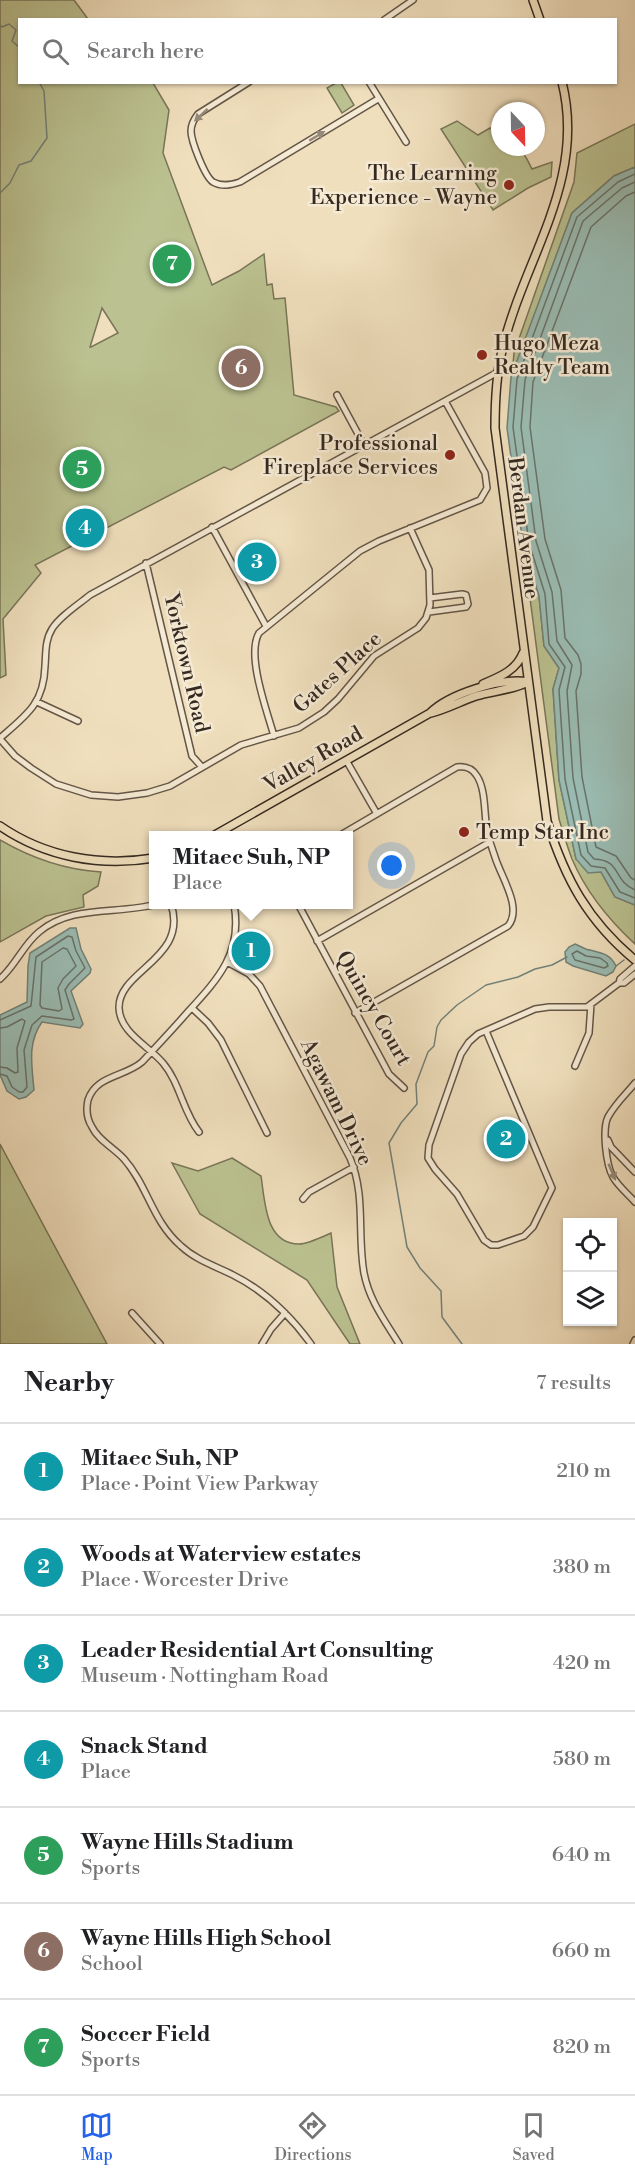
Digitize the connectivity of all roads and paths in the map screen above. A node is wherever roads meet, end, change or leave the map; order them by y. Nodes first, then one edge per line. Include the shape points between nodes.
1 (414, 0) edge
2 (533, 0) edge
3 (387, 18) edge
4 (539, 18) edge
5 (246, 84) edge
6 (370, 84) edge
7 (562, 84) edge
8 (378, 99) junction
9 (406, 142) dead end
10 (498, 372) junction
11 (337, 395) dead end
12 (445, 401) junction
13 (364, 445) junction
14 (212, 527) junction
15 (410, 528) junction
16 (146, 563) junction
17 (430, 598) junction
18 (429, 612) junction
19 (266, 626) junction
20 (524, 651) junction
21 (528, 682) junction
22 (463, 694) junction
23 (37, 702) junction
24 (430, 713) junction
25 (78, 721) dead end
26 (274, 736) junction
27 (0, 738) edge
28 (346, 760) junction
29 (202, 767) junction
30 (376, 814) junction
31 (0, 826) edge
32 (222, 831) edge
33 (347, 831) edge
34 (490, 842) junction
35 (149, 858) edge
36 (149, 905) edge
37 (172, 909) edge
38 (234, 909) edge
39 (301, 909) edge
40 (317, 941) junction
41 (635, 960) edge
42 (227, 963) junction
43 (635, 966) edge
44 (635, 974) edge
45 (0, 979) edge
46 (619, 983) junction
47 (591, 1004) junction
48 (192, 1008) junction
49 (355, 1013) junction
50 (486, 1031) junction
51 (151, 1052) junction
52 (575, 1065) dead end
53 (635, 1083) edge
54 (404, 1088) dead end
55 (199, 1132) dead end
56 (267, 1133) dead end
57 (606, 1136) junction
58 (354, 1167) junction
59 (635, 1172) edge
60 (303, 1198) dead end
61 (635, 1202) edge
62 (132, 1313) dead end
63 (285, 1313) junction
64 (635, 1340) edge
65 (160, 1344) edge
66 (262, 1344) edge
67 (311, 1344) edge
68 (399, 1344) edge
69 (633, 1344) edge

1 - 3 street
2 - 4 main road
5 -> 8 street via 198,114 191,129 208,178 216,184 240,182
6 - 8 street
7 - 10 main road, Berdan Avenue via 568,136 563,180 507,332
8 - 9 street
10 - 12 street
10 - 20 main road, Berdan Avenue via 495,428
11 - 13 street
12 - 13 street
12 - 15 street via 485,473 486,493 475,504
13 - 14 street
14 - 16 street
14 - 19 street
15 - 17 street via 428,565
15 - 19 street via 360,551
16 - 23 street via 90,595 54,626 48,638 45,678
16 - 29 street, Yorktown Road via 192,756
17 - 18 street
17 - 18 street via 462,594 468,604
18 - 26 street, Gates Place via 418,628 374,656 324,712 299,728
19 - 26 street via 256,638 254,650
20 - 21 main road, Berdan Avenue
20 - 22 main road via 510,671
21 - 22 main road, Valley Road via 518,680
21 - 24 main road, Valley Road
21 - 41 main road, Berdan Avenue via 547,821 561,864 591,915
22 - 24 main road, Valley Road
23 - 25 street
23 - 27 street
24 - 28 main road, Valley Road
26 - 29 street, Gates Place via 241,745
27 - 29 street, Gates Place via 15,756 44,777 92,795 147,793 170,786
28 - 30 street
28 - 32 main road, Valley Road
30 - 33 street
30 - 34 street via 457,767 466,767 480,781
31 - 35 main road via 29,843 80,859 118,862
34 - 40 street
34 - 49 street via 514,904 510,924
36 - 45 street via 75,914 58,920 31,939
37 - 51 street via 172,938 119,1001 124,1025
38 - 42 street via 236,934
39 - 40 street, Quincy Court
40 - 49 street, Quincy Court
42 - 48 street
42 - 58 street, Agawam Drive via 249,974 260,986
43 - 46 street
44 - 46 street
46 - 47 street
47 - 50 street via 535,1009
47 - 52 street via 589,1033
48 - 51 street
48 - 56 street via 221,1040
49 - 54 street, Quincy Court via 389,1074
50 - 50 street via 469,1042 461,1054 429,1144 428,1158 457,1194 484,1240 498,1245 524,1236 533,1227 552,1188
51 - 55 street via 171,1075 191,1123
51 - 63 street via 138,1065 104,1080 95,1089 87,1107 91,1126 132,1169 173,1239 196,1257 258,1290
53 - 57 street via 607,1119
57 - 59 street via 611,1147
57 -> 61 street via 609,1170
58 - 60 street
58 - 68 street, Agawam Drive via 360,1188 367,1286
62 - 65 street
63 - 66 street
63 - 67 street
64 - 69 street

